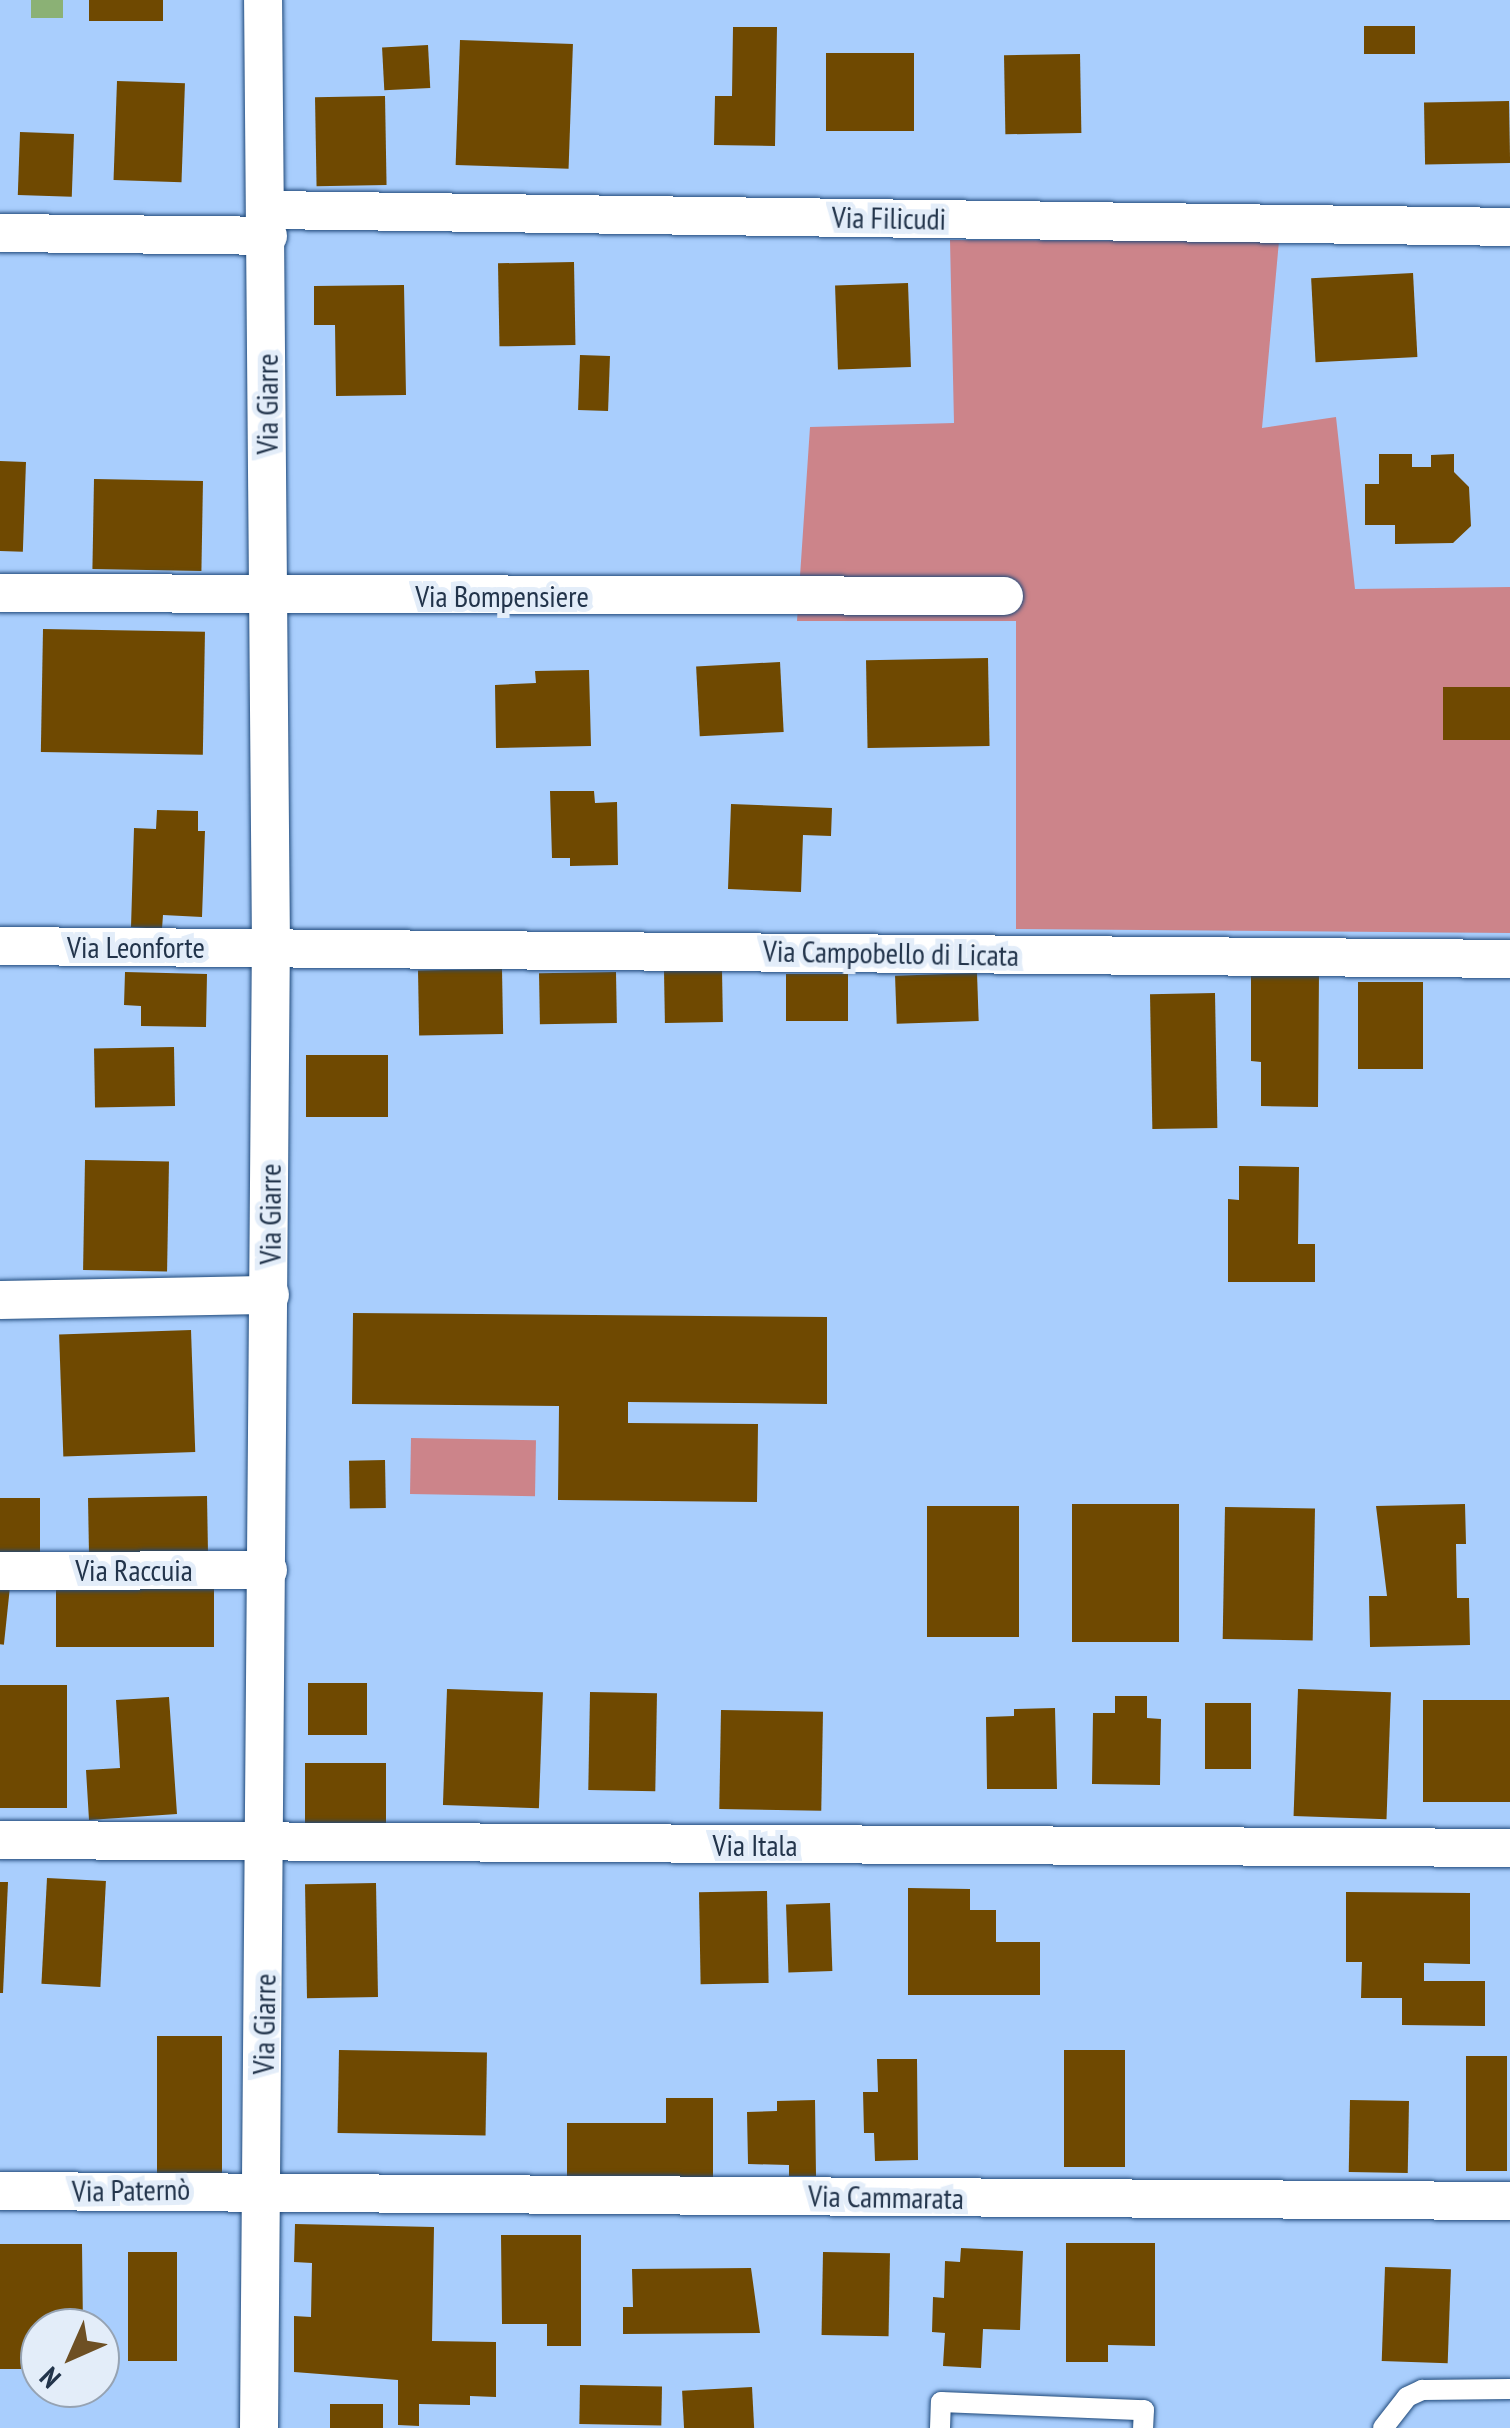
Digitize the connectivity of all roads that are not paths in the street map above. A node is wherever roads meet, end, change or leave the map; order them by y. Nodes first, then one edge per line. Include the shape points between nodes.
1 (262, 0) edge
2 (268, 223) junction
3 (1510, 226) edge
4 (0, 234) edge
5 (0, 593) edge
6 (267, 596) junction
7 (1004, 596) dead end
8 (0, 946) edge
9 (271, 948) junction
10 (1510, 959) edge
11 (270, 1294) junction
12 (0, 1300) edge
13 (268, 1570) junction
14 (0, 1571) edge
15 (0, 1840) edge
16 (267, 1844) junction
17 (1510, 1848) edge
18 (261, 2188) junction
19 (0, 2191) edge
20 (1510, 2201) edge
21 (1510, 2389) edge
22 (259, 2428) edge
23 (940, 2428) edge
24 (1143, 2428) edge
25 (1384, 2428) edge

1 - 2 street, Via Giarre
2 - 3 street, Via Filicudi
2 - 4 street, Via Filicudi
2 - 6 street, Via Giarre
5 - 6 street, Via Bompensiere
6 - 7 street, Via Bompensiere
6 - 9 street, Via Giarre
8 - 9 street, Via Leonforte
9 - 10 street, Via Campobello di Licata
9 - 11 street, Via Giarre
11 - 12 street
11 - 13 street, Via Giarre
13 - 14 street, Via Raccuia
13 - 16 street, Via Giarre
15 - 16 street, Via Itala
16 - 17 street, Via Itala
16 - 18 street, Via Giarre
18 - 19 street, Via Paternò
18 - 20 street, Via Cammarata
18 - 22 street, Via Giarre
21 - 25 lane via 1422,2390 1407,2397
23 - 24 lane via 941,2402 1144,2410

